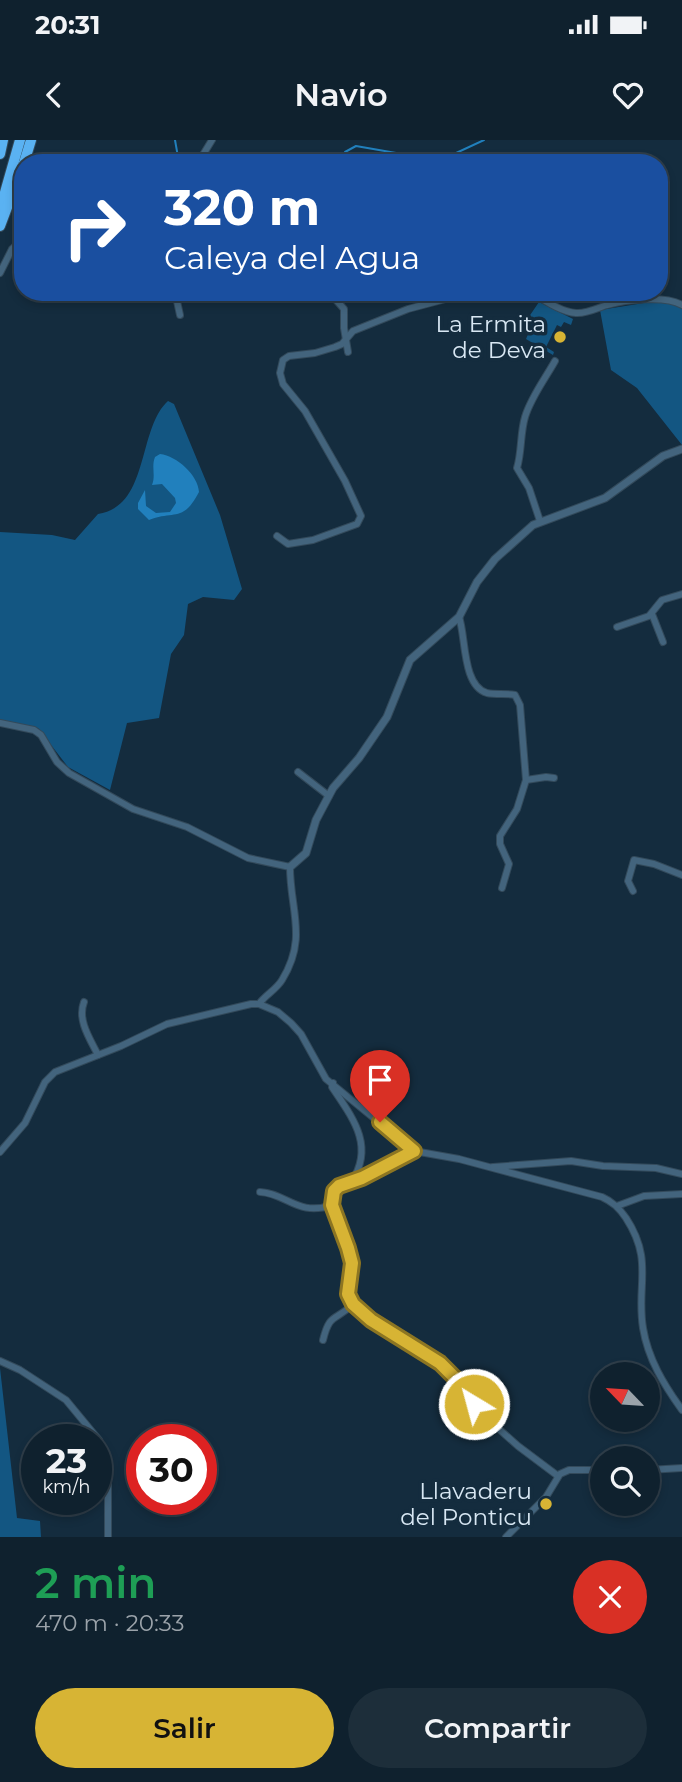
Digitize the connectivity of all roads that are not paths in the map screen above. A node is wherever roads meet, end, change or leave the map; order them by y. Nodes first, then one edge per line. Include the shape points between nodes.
1 (3, 140) edge
2 (0, 154) edge
3 (14, 161) edge
4 (14, 188) edge
5 (0, 210) edge
6 (0, 226) edge
7 (14, 249) edge
8 (0, 273) edge
9 (177, 301) edge
10 (337, 301) edge
11 (444, 301) edge
12 (550, 301) edge
13 (639, 301) edge
14 (180, 315) dead end
15 (347, 337) junction
16 (348, 352) dead end
17 (555, 361) dead end
18 (682, 449) edge
19 (540, 521) junction
20 (276, 536) dead end
21 (682, 594) edge
22 (652, 614) junction
23 (458, 617) junction
24 (617, 627) dead end
25 (663, 642) dead end
26 (0, 723) edge
27 (298, 772) dead end
28 (554, 778) dead end
29 (526, 780) junction
30 (329, 796) junction
31 (290, 867) junction
32 (682, 875) edge
33 (502, 888) dead end
34 (633, 891) dead end
35 (84, 1002) dead end
36 (259, 1004) junction
37 (98, 1055) junction
38 (333, 1083) junction
39 (414, 1151) junction
40 (0, 1152) edge
41 (489, 1168) junction
42 (682, 1174) edge
43 (352, 1181) junction
44 (260, 1192) dead end
45 (682, 1194) edge
46 (332, 1205) junction
47 (617, 1206) junction
48 (353, 1304) junction
49 (323, 1340) dead end
50 (0, 1361) edge
51 (682, 1410) edge
52 (682, 1468) edge
53 (660, 1469) edge
54 (590, 1470) edge
55 (558, 1476) junction
56 (108, 1537) edge
57 (506, 1537) edge

1 - 2 highway
3 - 5 highway
4 - 6 highway
7 - 8 street
9 - 14 street
10 - 15 street via 344,309
11 - 15 street via 408,309
12 - 13 street via 577,314
15 - 16 street
15 - 20 street via 342,344 322,351 289,356 280,373 283,384 306,411 361,516 356,524 313,540 288,544
17 - 19 street via 526,412 517,468
18 - 19 street via 663,456 605,498
19 - 23 street via 495,559
21 - 22 street via 662,600
22 - 24 street
22 - 25 street
23 - 29 street via 478,688 512,694 519,701
23 - 30 street via 410,660 387,717
26 - 31 street via 34,730 69,773 133,809 187,827 248,858
27 - 30 street
28 - 29 street
29 - 33 street via 517,809 500,836 509,863
30 - 31 street via 306,853
31 - 36 street via 297,917 292,956 282,979
32 - 34 street via 634,860 628,881
35 - 37 street via 82,1020
36 - 37 street via 167,1024
36 - 38 street via 291,1023
37 - 40 street via 50,1076 25,1123
38 - 39 street
38 - 43 street via 362,1142
39 - 41 street
39 - 43 street
41 - 42 street via 571,1161
41 - 47 street via 603,1197
43 - 46 street via 336,1188
44 - 46 street via 300,1207
45 - 47 street via 644,1196
46 - 48 street via 350,1254 348,1294
47 - 51 street via 635,1231 640,1248 645,1337 660,1379
48 - 49 street via 329,1321
48 - 55 street via 440,1363 482,1414
50 - 56 street via 66,1400 99,1440 108,1463
52 - 53 street
54 - 55 street via 569,1470
55 - 57 street via 546,1497

